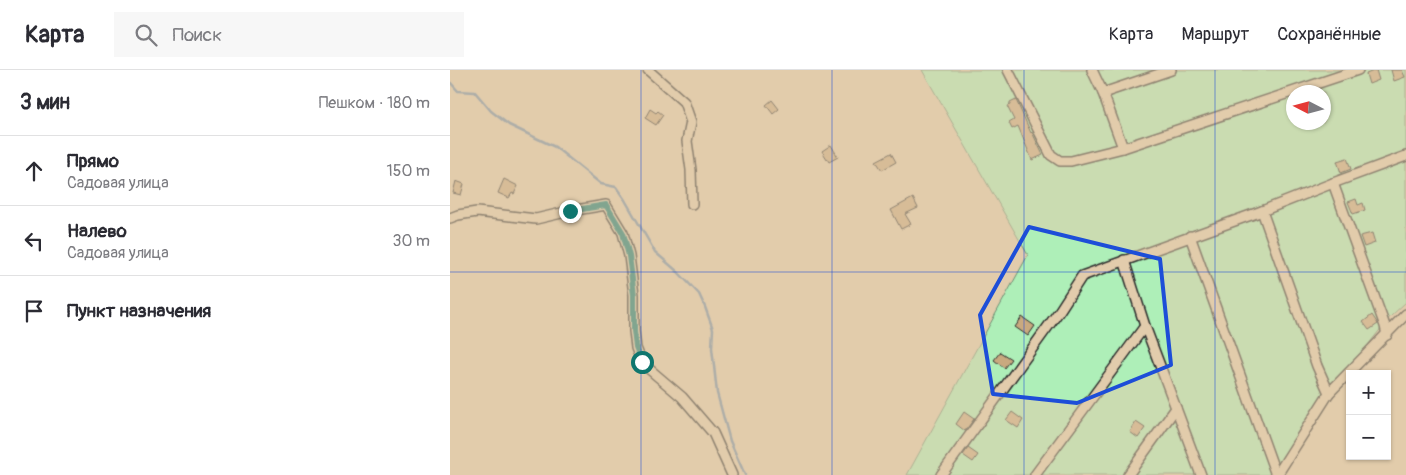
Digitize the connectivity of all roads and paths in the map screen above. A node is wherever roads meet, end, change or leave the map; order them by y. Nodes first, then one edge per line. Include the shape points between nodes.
1 (648, 70) edge
2 (1008, 70) edge
3 (1092, 70) edge
4 (1171, 70) edge
5 (1358, 70) edge
6 (1103, 93) junction
7 (1123, 148) junction
8 (1405, 160) edge
9 (1333, 183) junction
10 (692, 204) dead end
11 (1262, 211) junction
12 (450, 218) edge
13 (1190, 236) junction
14 (1124, 260) junction
15 (1406, 314) edge
16 (1145, 326) junction
17 (1386, 335) junction
18 (1330, 393) junction
19 (1176, 408) junction
20 (732, 475) edge
21 (941, 475) edge
22 (1035, 475) edge
23 (1128, 475) edge
24 (1201, 475) edge

1 - 10 street via 684,102 690,122 687,141
2 - 7 street via 1051,155 1060,161 1071,161
3 - 6 street
4 - 6 street
5 - 7 street
6 - 7 street
8 - 9 street
9 - 11 street
9 - 17 street
11 - 13 street
11 - 18 street via 1317,366
12 - 20 street via 477,212 536,220 606,205 623,233 629,256 636,348 642,362 682,397 713,433
13 - 14 street
13 - 18 street via 1276,475
14 - 16 street
14 - 21 street via 1082,276
15 - 17 street
16 - 19 street
16 - 22 street
17 - 18 street
19 - 23 street
19 - 24 street

